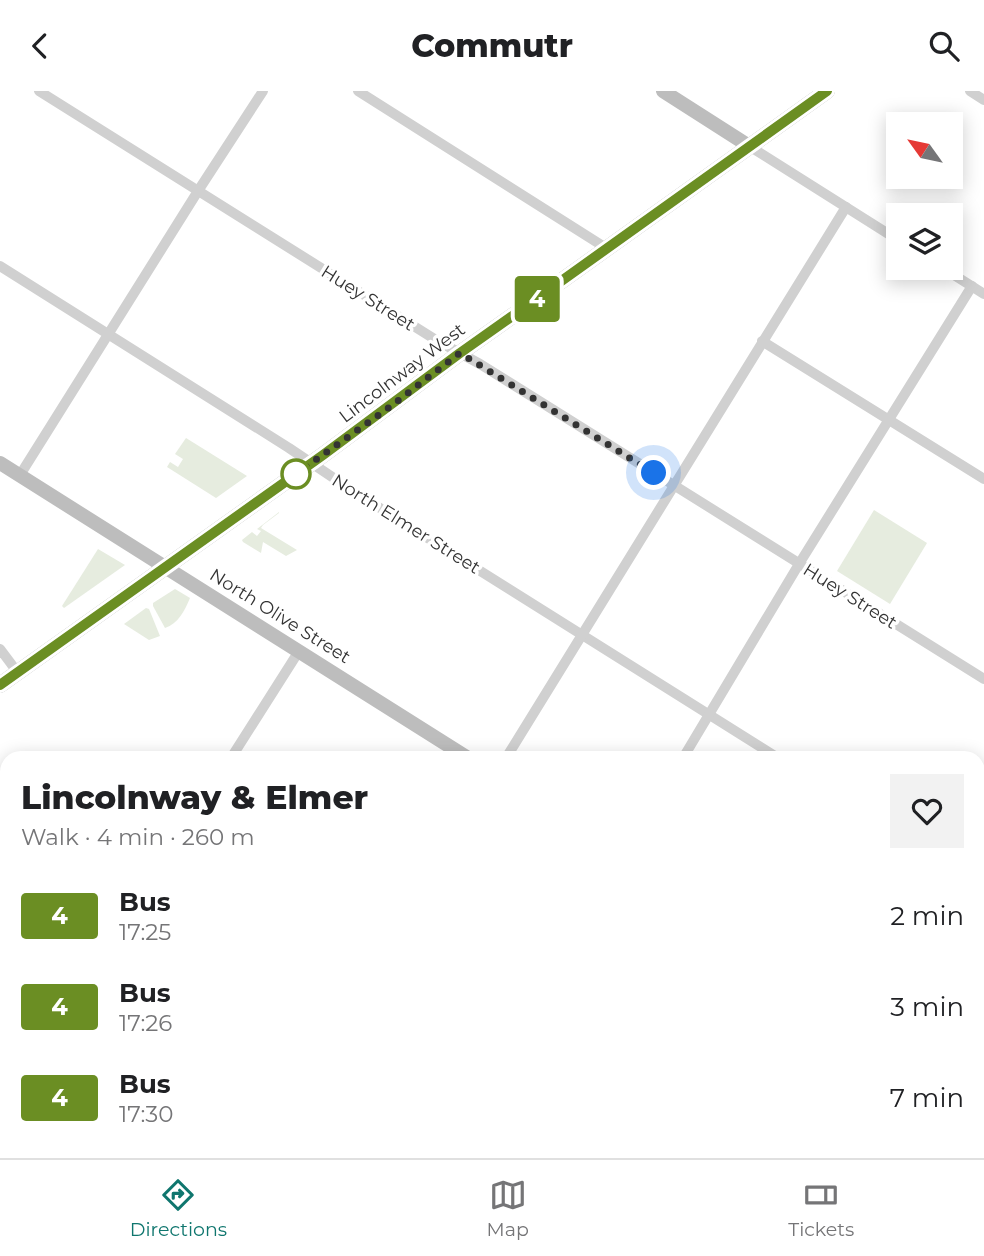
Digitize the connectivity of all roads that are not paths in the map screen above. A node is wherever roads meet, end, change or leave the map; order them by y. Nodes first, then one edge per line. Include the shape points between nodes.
1 (39, 91) edge
2 (263, 91) edge
3 (358, 91) edge
4 (663, 91) edge
5 (827, 91) edge
6 (970, 91) edge
7 (984, 100) edge
8 (749, 146) junction
9 (198, 191) junction
10 (846, 207) junction
11 (886, 232) edge
12 (606, 248) junction
13 (0, 266) edge
14 (962, 280) edge
15 (972, 286) junction
16 (984, 294) edge
17 (108, 334) junction
18 (762, 341) junction
19 (460, 353) junction
20 (890, 419) junction
21 (0, 463) edge
22 (312, 463) junction
23 (20, 475) junction
24 (984, 479) edge
25 (675, 485) junction
26 (799, 564) junction
27 (166, 567) junction
28 (583, 635) junction
29 (0, 649) edge
30 (299, 651) junction
31 (18, 673) junction
32 (984, 679) edge
33 (0, 685) edge
34 (709, 714) junction
35 (235, 751) edge
36 (457, 751) edge
37 (510, 751) edge
38 (687, 751) edge
39 (767, 751) edge

1 - 9 street, Huey Street
2 - 9 street
3 - 12 street
4 - 8 street
5 - 8 main road, Lincolnway West
6 - 7 street
8 - 10 street
8 - 12 main road, Lincolnway West
9 - 17 street
9 - 19 street, Huey Street
10 - 11 street
10 - 18 street
12 - 19 main road, Lincolnway West
13 - 17 street, North Elmer Street
14 - 15 street
15 - 16 street
15 - 20 street
17 - 22 street, North Elmer Street
17 - 23 street
18 - 20 street
18 - 25 street
19 - 22 main road, Lincolnway West
19 - 25 street, Huey Street
20 - 24 street
20 - 26 street
21 - 23 street, North Olive Street
22 - 27 main road, Lincolnway West
22 - 28 street, North Elmer Street
23 - 27 street, North Olive Street
25 - 26 street, Huey Street
25 - 28 street
26 - 32 street, Huey Street
26 - 34 street
27 - 30 street, North Olive Street
27 - 31 main road, Lincolnway West
28 - 34 street, North Elmer Street
28 - 37 street
29 - 31 street
30 - 35 street
30 - 36 street, North Olive Street
31 - 33 main road, Lincolnway West
34 - 38 street
34 - 39 street, North Elmer Street

